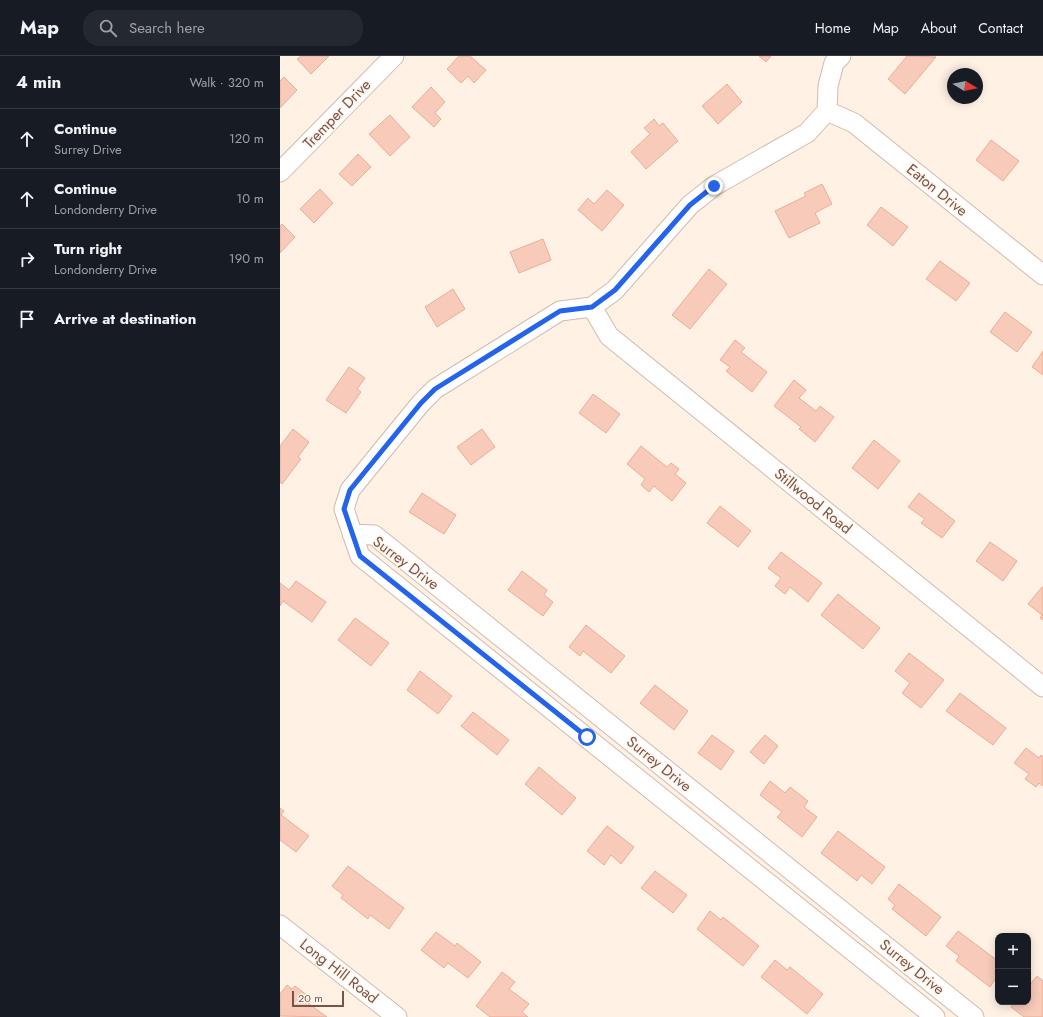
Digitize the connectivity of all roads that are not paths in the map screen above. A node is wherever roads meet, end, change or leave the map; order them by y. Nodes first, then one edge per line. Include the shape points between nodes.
1 (394, 56) edge
2 (841, 56) edge
3 (827, 111) junction
4 (280, 172) edge
5 (1043, 275) edge
6 (592, 307) junction
7 (352, 534) junction
8 (1043, 687) edge
9 (280, 925) edge
10 (397, 1017) edge
11 (935, 1017) edge
12 (974, 1017) edge

1 - 4 street, Tremper Drive
2 - 3 street via 834,63 828,86
3 - 5 street, Eaton Drive via 854,123
3 - 6 street via 807,133 714,186 690,205 615,290
6 - 7 street via 560,311 435,389 350,490 344,509
6 - 8 street, Stillwood Road via 609,336
7 - 11 street, Surrey Drive via 360,556
7 - 12 street, Surrey Drive via 374,536
9 - 10 street, Long Hill Road

